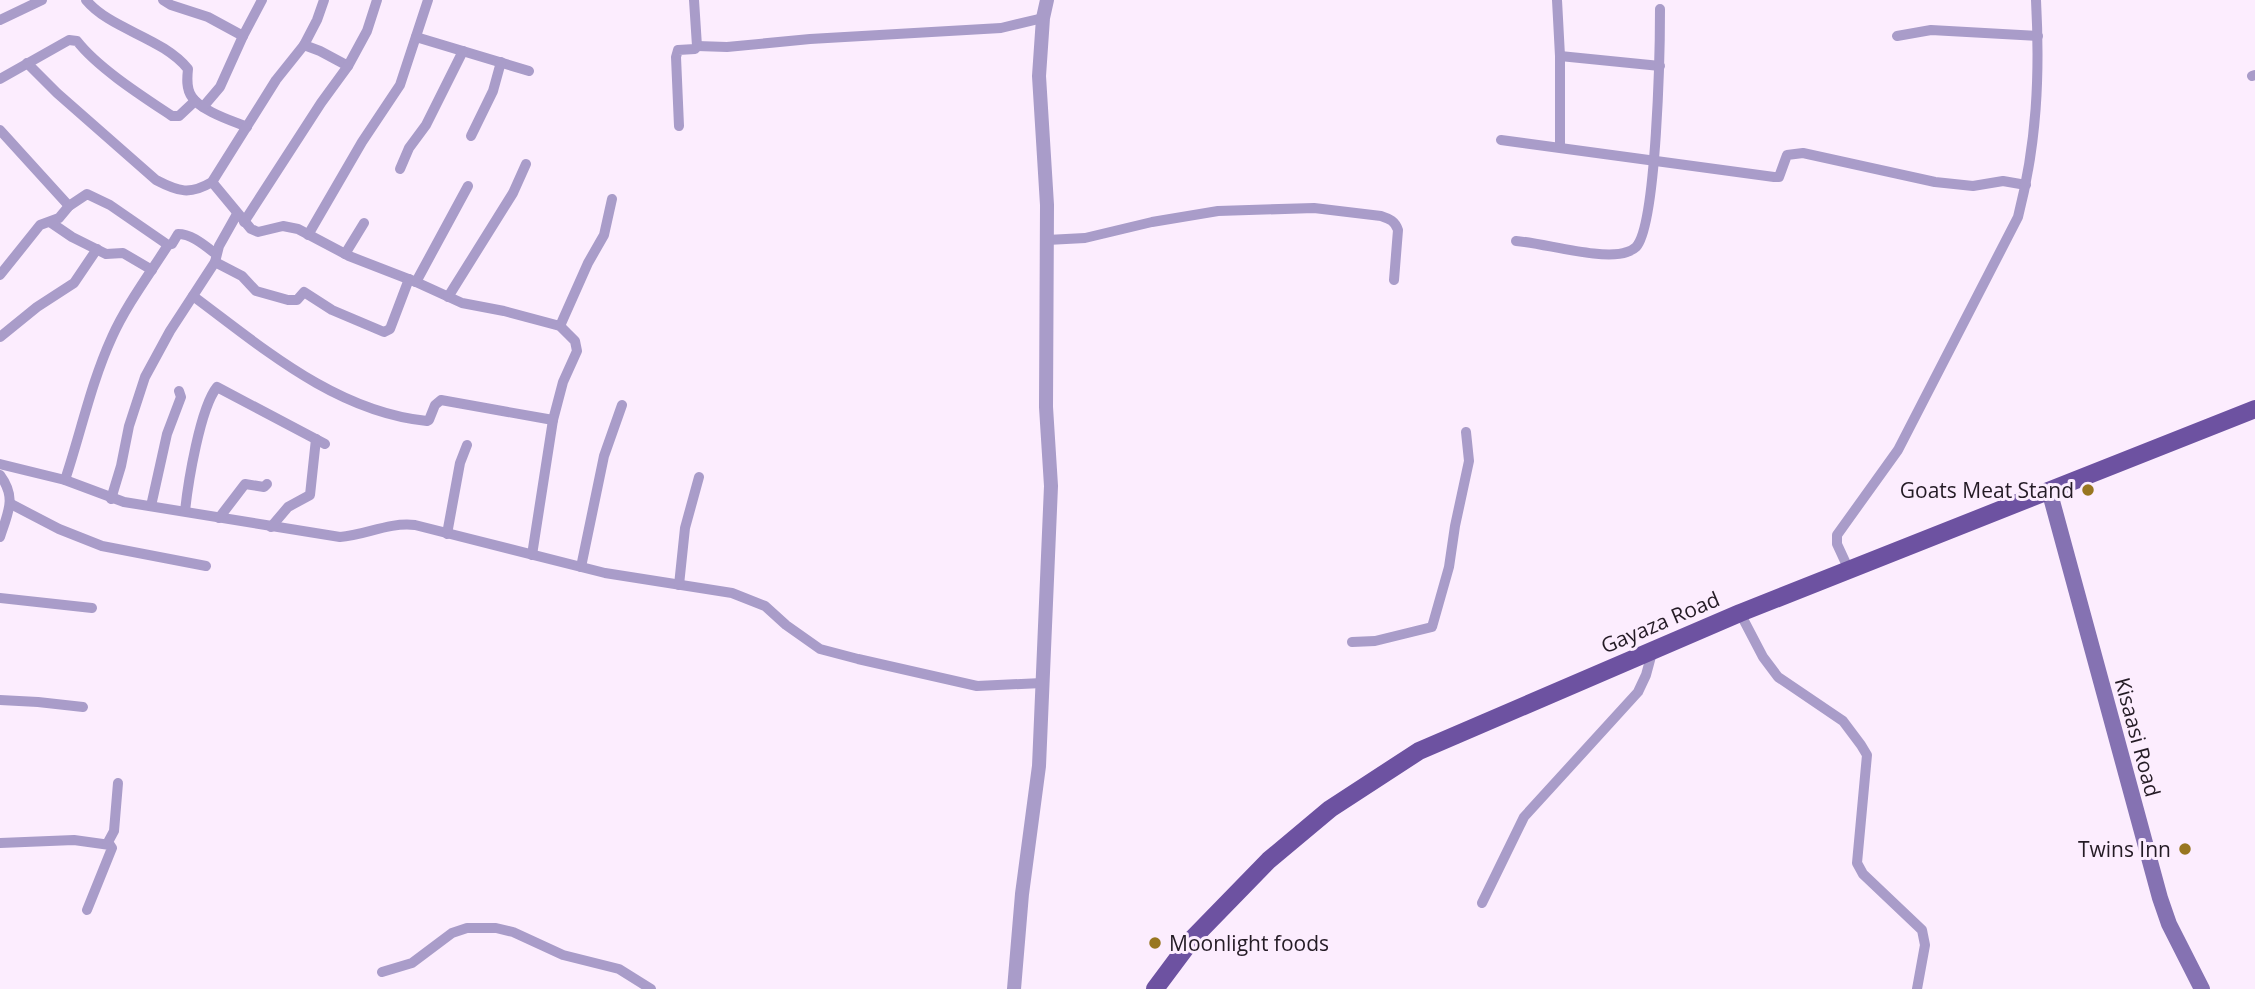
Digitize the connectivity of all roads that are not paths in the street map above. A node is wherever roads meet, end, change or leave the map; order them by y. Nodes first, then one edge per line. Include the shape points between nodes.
1 (42, 0) edge
2 (86, 0) edge
3 (163, 0) edge
4 (262, 0) edge
5 (324, 0) edge
6 (377, 0) edge
7 (428, 0) edge
8 (694, 0) edge
9 (1046, 0) edge
10 (1557, 0) edge
11 (2036, 0) edge
12 (1660, 9) dead end
13 (1042, 18) junction
14 (0, 20) edge
15 (243, 36) junction
16 (1897, 36) dead end
17 (2038, 36) junction
18 (416, 37) junction
19 (304, 45) junction
20 (697, 46) junction
21 (463, 51) junction
22 (1560, 56) junction
23 (501, 62) junction
24 (27, 63) junction
25 (348, 66) junction
26 (1660, 66) junction
27 (529, 71) dead end
28 (0, 79) edge
29 (199, 104) junction
30 (679, 126) dead end
31 (247, 127) junction
32 (0, 130) edge
33 (471, 136) dead end
34 (1501, 140) dead end
35 (1560, 148) junction
36 (1653, 159) junction
37 (526, 164) dead end
38 (400, 169) dead end
39 (212, 182) junction
40 (468, 186) dead end
41 (2026, 186) junction
42 (612, 198) dead end
43 (69, 206) junction
44 (240, 218) junction
45 (50, 222) junction
46 (364, 223) dead end
47 (308, 235) junction
48 (1047, 240) junction
49 (1516, 241) dead end
50 (168, 245) junction
51 (97, 249) junction
52 (345, 254) junction
53 (215, 258) junction
54 (152, 270) junction
55 (0, 275) edge
56 (412, 280) junction
57 (1394, 280) dead end
58 (193, 296) junction
59 (449, 297) junction
60 (560, 326) junction
61 (0, 337) edge
62 (179, 391) dead end
63 (622, 405) dead end
64 (2255, 409) edge
65 (553, 420) junction
66 (1466, 432) dead end
67 (467, 445) dead end
68 (0, 464) edge
69 (0, 475) edge
70 (699, 477) dead end
71 (65, 480) junction
72 (267, 484) dead end
73 (2049, 490) junction
74 (111, 499) junction
75 (11, 504) junction
76 (151, 506) junction
77 (185, 512) junction
78 (219, 518) junction
79 (271, 527) junction
80 (447, 534) junction
81 (0, 537) edge
82 (532, 555) junction
83 (206, 566) dead end
84 (581, 567) junction
85 (1849, 570) junction
86 (679, 585) junction
87 (0, 598) edge
88 (92, 608) dead end
89 (1740, 613) junction
90 (1352, 642) dead end
91 (1653, 649) junction
92 (1042, 683) junction
93 (0, 700) edge
94 (83, 707) dead end
95 (118, 783) dead end
96 (0, 843) edge
97 (107, 844) junction
98 (1482, 903) dead end
99 (87, 909) dead end
100 (383, 972) dead end
101 (650, 989) edge
102 (1014, 989) edge
103 (1155, 989) edge
104 (1917, 989) edge
105 (2202, 989) edge

1 - 14 street
2 - 29 street via 98,12 181,60 188,69 191,96
3 - 15 street
4 - 15 street
5 - 19 street
6 - 25 street
7 - 18 street
8 - 20 street
9 - 13 street
10 - 22 street
11 - 17 street
12 - 26 street
13 - 20 street via 988,29
13 - 48 street
15 - 29 street via 220,87
16 - 17 street via 1940,30
17 - 41 street via 2036,117
18 - 21 street
18 - 47 street via 400,85
19 - 25 street
19 - 31 street
20 - 30 street via 678,50 676,57
21 - 23 street
21 - 38 street
22 - 26 street
22 - 35 street
23 - 27 street
23 - 33 street
24 - 28 street
24 - 29 street via 63,42 77,41 122,81 172,116
24 - 39 street via 156,180 184,191
25 - 44 street
26 - 36 street
29 - 31 street
31 - 39 street
32 - 43 street
34 - 35 street
35 - 36 street
36 - 41 street via 1779,177 1787,155 1803,153 1935,181 1973,186 2003,181
36 - 49 street via 1642,235 1637,246 1626,253 1609,255
37 - 59 street
39 - 44 street
40 - 56 street
41 - 85 street via 2018,217 1898,450 1837,535
42 - 60 street via 604,234
43 - 45 street
43 - 50 street via 83,195 92,195
44 - 47 street via 257,232 283,226
44 - 53 street
45 - 51 street
45 - 55 street via 40,225
46 - 52 street
47 - 52 street
48 - 57 street via 1085,238 1218,211 1314,208 1390,218 1398,230
48 - 92 street via 1046,407 1051,485
50 - 53 street via 182,233
50 - 54 street
51 - 54 street via 106,254 123,253
51 - 61 street via 74,283
52 - 56 street
53 - 56 street via 256,291 288,300 297,300 304,292 383,332 390,330
53 - 58 street
54 - 71 street via 111,340
56 - 59 street
58 - 65 street via 258,345 359,406 427,422 441,400
58 - 74 street via 145,377
59 - 60 street
60 - 65 street via 575,341 577,351
62 - 76 street
63 - 84 street via 604,456
64 - 73 main road, Gayaza Road
65 - 82 street
66 - 90 street via 1469,461 1447,577 1432,627
67 - 80 street
68 - 71 street
69 - 75 street
70 - 86 street via 685,528
71 - 74 street
72 - 78 street via 245,484
73 - 85 main road, Gayaza Road
73 - 105 main road, Kisaasi Road via 2160,898
74 - 76 street
75 - 81 street
75 - 83 street via 102,546
76 - 77 street
77 - 78 street
77 - 79 street via 198,441 218,387 321,442 310,495 288,507
78 - 79 street
79 - 80 street via 340,537 401,523
80 - 82 street
82 - 84 street
84 - 86 street
85 - 89 main road, Gayaza Road
86 - 92 street via 732,593 765,606 820,649 977,685
87 - 88 street
89 - 91 main road, Gayaza Road
89 - 104 street via 1778,677 1843,721 1867,755 1857,863 1922,930 1925,945
91 - 98 street via 1639,692 1524,817
91 - 103 main road, Gayaza Road via 1419,751 1330,809 1269,860 1212,918
92 - 102 street via 1039,766
93 - 94 street
95 - 97 street via 114,831
96 - 97 street via 74,840
97 - 99 street via 112,848
100 - 101 street via 412,963 452,933 496,928 563,955 619,969

